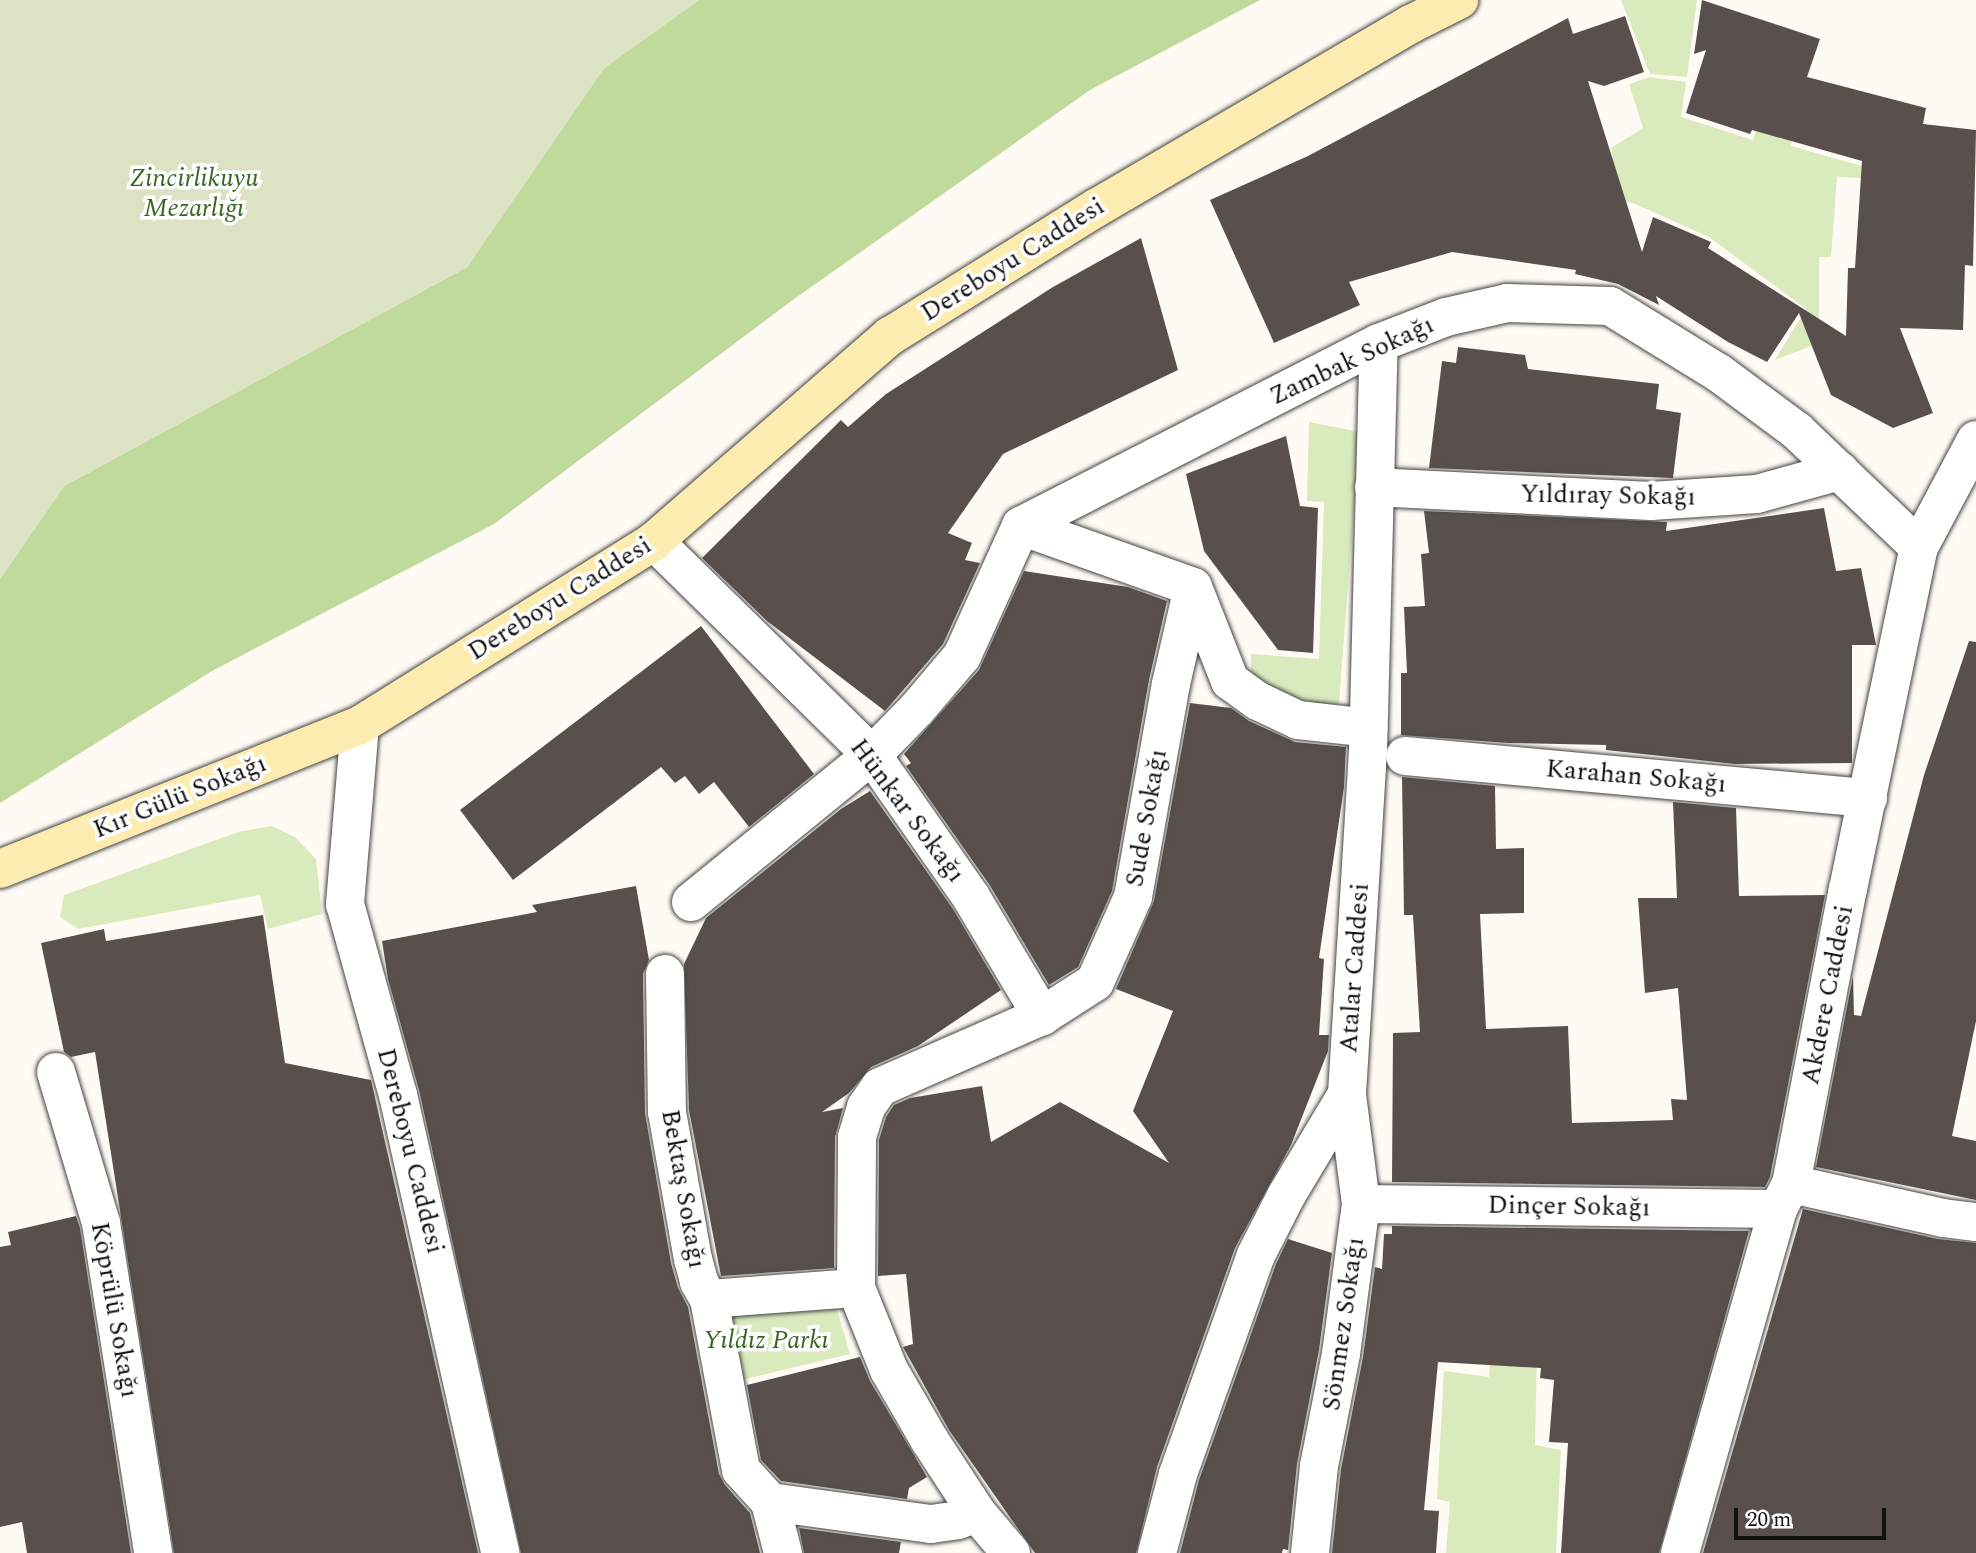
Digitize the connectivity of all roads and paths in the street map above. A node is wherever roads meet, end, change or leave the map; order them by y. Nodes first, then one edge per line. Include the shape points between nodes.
1 (1459, 0) edge
2 (1379, 343) junction
3 (1976, 440) edge
4 (1840, 471) junction
5 (1374, 487) junction
6 (1021, 526) junction
7 (654, 541) junction
8 (1919, 547) junction
9 (1193, 587) junction
10 (360, 724) junction
11 (1368, 728) junction
12 (872, 755) junction
13 (1405, 756) dead end
14 (1868, 798) junction
15 (0, 869) edge
16 (691, 901) dead end
17 (666, 974) dead end
18 (1042, 1016) junction
19 (57, 1072) dead end
20 (1347, 1094) junction
21 (1785, 1197) junction
22 (1361, 1204) junction
23 (1976, 1222) edge
24 (856, 1288) junction
25 (709, 1299) junction
26 (771, 1502) junction
27 (977, 1513) junction
28 (153, 1553) edge
29 (500, 1553) edge
30 (783, 1553) edge
31 (1011, 1553) edge
32 (1157, 1553) edge
33 (1310, 1553) edge
34 (1680, 1553) edge

1 - 7 main road, Dereboyu Caddesi via 1108,201 890,336
2 - 4 street, Zambak Sokağı via 1446,317 1507,303 1610,306 1719,373 1797,431
2 - 5 street, Atalar Caddesi
2 - 6 street, Zambak Sokağı
3 - 8 street, Akdere Caddesi
4 - 5 street, Yıldıray Sokağı via 1757,494 1651,501
4 - 8 street, Zambak Sokağı
5 - 11 street, Atalar Caddesi
6 - 9 street
6 - 12 street via 962,656
7 - 10 main road, Dereboyu Caddesi
7 - 12 street, Hünkar Sokağı
8 - 14 street, Akdere Caddesi
9 - 11 street via 1230,681 1298,720
9 - 18 street, Sude Sokağı via 1133,897 1094,982
10 - 15 main road, Kır Gülü Sokağı
10 - 29 street, Dereboyu Caddesi via 345,904 398,1095
11 - 20 street, Atalar Caddesi
12 - 16 street
12 - 18 street, Hünkar Sokağı via 971,897
13 - 14 street, Karahan Sokağı
14 - 21 street, Akdere Caddesi
17 - 25 street, Bektaş Sokağı via 667,1112 693,1259
18 - 24 street, Sude Sokağı via 880,1087 866,1107 856,1137
19 - 28 street, Köprülü Sokağı via 101,1223
20 - 22 street, Sönmez Sokağı
20 - 32 street, Atalar Caddesi via 1256,1255 1178,1474
21 - 22 street, Dinçer Sokağı
21 - 23 street, Dinçer Sokağı
21 - 34 street, Akdere Caddesi
22 - 33 street, Sönmez Sokağı via 1343,1341 1319,1466
24 - 25 street
24 - 27 street via 889,1370
25 - 26 street, Bektaş Sokağı via 741,1470
26 - 27 street via 931,1524
26 - 30 street, Bektaş Sokağı
27 - 31 street

